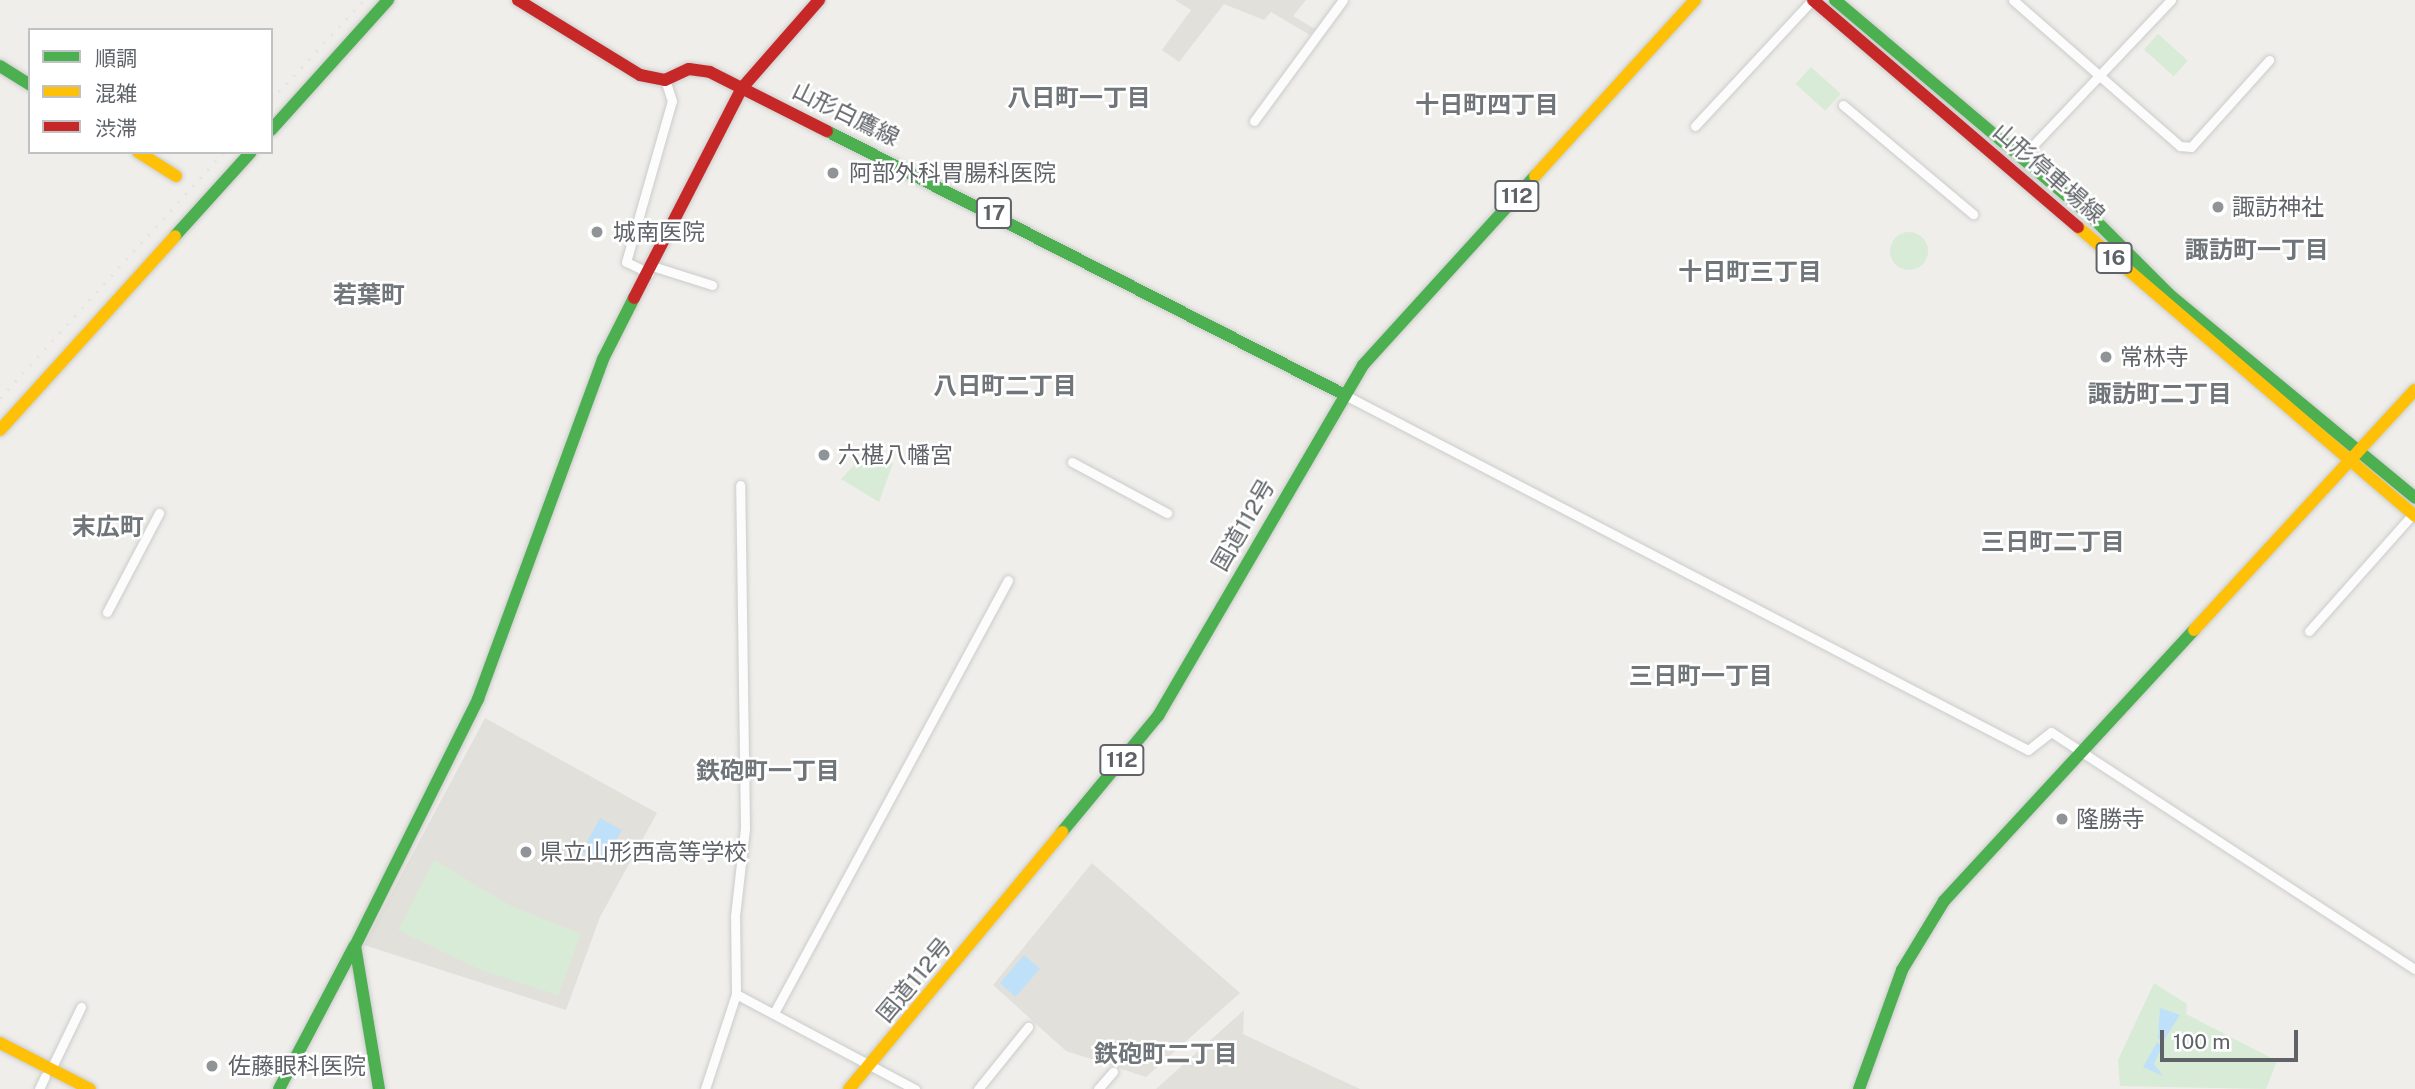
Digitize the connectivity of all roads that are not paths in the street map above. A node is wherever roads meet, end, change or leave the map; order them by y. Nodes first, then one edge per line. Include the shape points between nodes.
1 (388, 0) edge
2 (518, 0) edge
3 (819, 0) edge
4 (1343, 0) edge
5 (1695, 0) edge
6 (1813, 0) edge
7 (1835, 0) edge
8 (2013, 0) edge
9 (2171, 0) edge
10 (2269, 61) dead end
11 (0, 66) edge
12 (2099, 76) junction
13 (665, 80) junction
14 (28, 84) edge
15 (742, 88) junction
16 (1843, 105) dead end
17 (1254, 121) dead end
18 (1695, 126) dead end
19 (273, 128) edge
20 (141, 154) edge
21 (249, 154) edge
22 (2021, 158) junction
23 (176, 176) dead end
24 (1973, 214) dead end
25 (651, 269) junction
26 (712, 285) dead end
27 (2415, 390) edge
28 (1341, 393) junction
29 (0, 430) edge
30 (2356, 455) junction
31 (1072, 462) dead end
32 (740, 485) dead end
33 (2415, 498) edge
34 (159, 513) dead end
35 (1167, 513) dead end
36 (2414, 515) edge
37 (1008, 580) dead end
38 (107, 612) dead end
39 (2309, 631) dead end
40 (2087, 753) junction
41 (355, 946) junction
42 (2415, 969) edge
43 (736, 994) junction
44 (81, 1007) dead end
45 (774, 1013) junction
46 (1028, 1027) dead end
47 (0, 1043) edge
48 (0, 1053) edge
49 (870, 1063) junction
50 (48, 1072) junction
51 (1113, 1072) dead end
52 (39, 1089) edge
53 (70, 1089) edge
54 (90, 1089) edge
55 (279, 1089) edge
56 (379, 1089) edge
57 (705, 1089) edge
58 (849, 1089) edge
59 (915, 1089) edge
60 (978, 1089) edge
61 (1098, 1089) edge
62 (1859, 1089) edge

1 - 19 main road
2 - 13 main road via 640,75
3 - 15 main road
4 - 17 street
5 - 28 main road, 国道112号 / 112
6 - 18 street
6 - 30 main road, 山形停車場線 / 16
7 - 22 main road, 山形停車場線 / 16
8 - 12 street
9 - 12 street
10 - 12 street via 2191,147 2180,146
11 - 14 main road
12 - 22 street
13 - 15 main road, 山形白鷹線 / 17 via 696,69
13 - 25 street via 672,101 626,262
15 - 25 main road
15 - 28 main road, 山形白鷹線 / 17
16 - 24 street
20 - 23 main road
21 - 29 main road
22 - 30 main road, 山形停車場線 / 16 via 2170,295
25 - 26 street
25 - 41 main road via 603,359 478,699
27 - 30 main road
28 - 40 street via 2028,750 2052,732
28 - 49 main road, 国道112号 / 112 via 1158,716
30 - 33 main road, 山形停車場線 / 16
30 - 36 main road, 山形停車場線 / 16
30 - 40 main road
31 - 35 street
32 - 43 street via 745,828 735,916
34 - 38 street
36 - 39 street
37 - 45 street
40 - 42 street
40 - 62 main road via 1944,901 1902,971
41 - 55 main road
41 - 56 main road
43 - 45 street
43 - 57 street
44 - 50 street
45 - 49 street
46 - 60 street
47 - 50 main road
48 - 50 main road
49 - 58 main road, 国道112号 / 112
49 - 59 street
50 - 52 street
50 - 53 main road
50 - 54 main road
51 - 61 street

